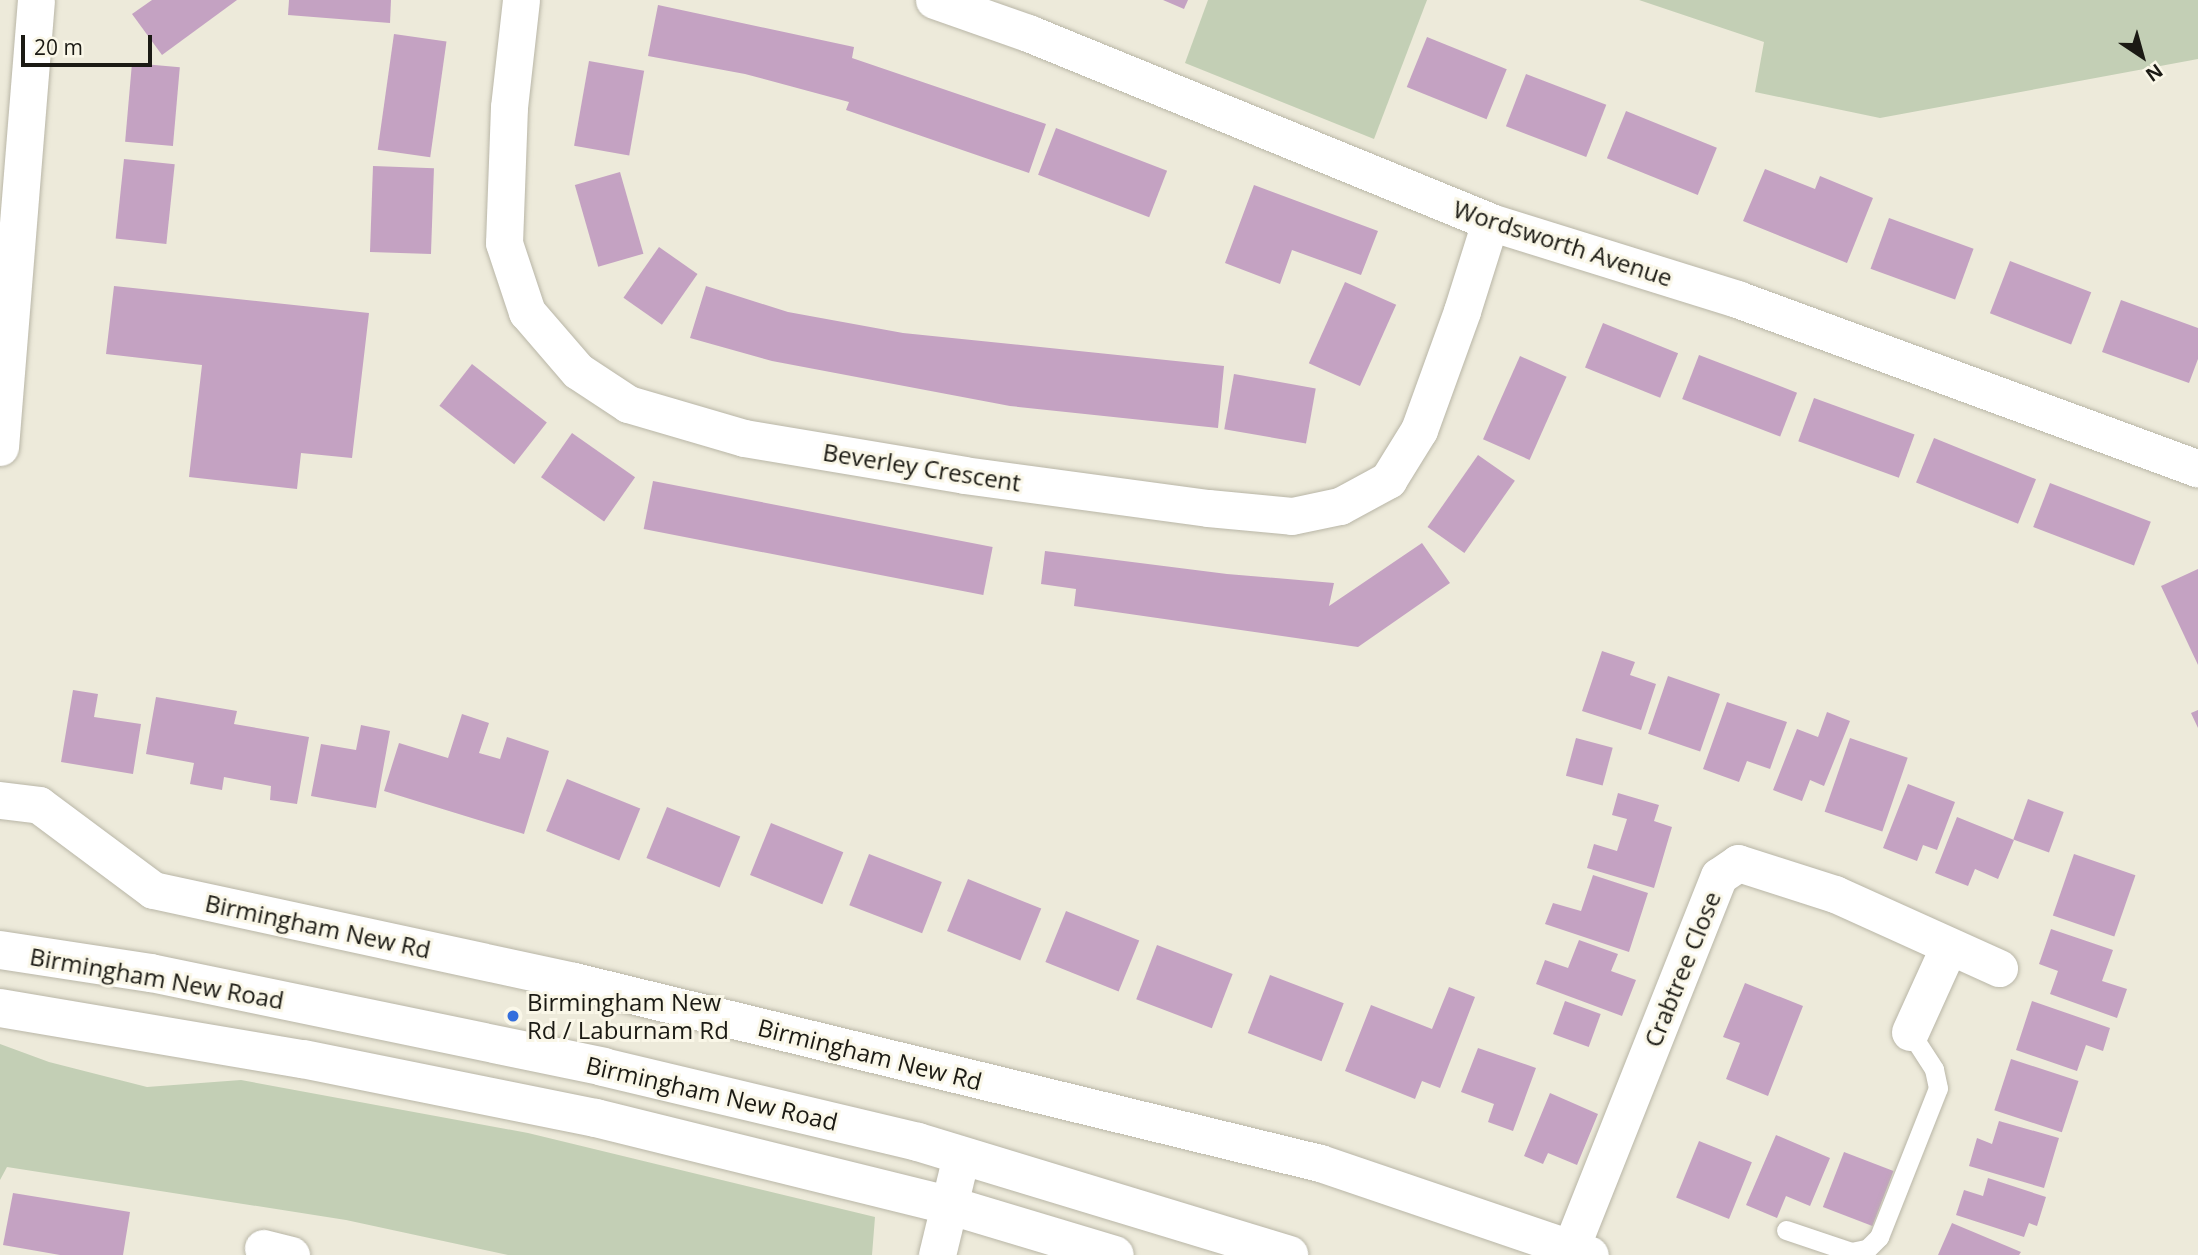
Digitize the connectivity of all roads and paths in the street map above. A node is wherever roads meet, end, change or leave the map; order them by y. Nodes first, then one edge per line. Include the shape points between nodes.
1 (36, 0) edge
2 (521, 0) edge
3 (934, 0) edge
4 (1490, 222) junction
5 (0, 447) edge
6 (2198, 469) edge
7 (0, 800) edge
8 (1949, 946) junction
9 (0, 950) edge
10 (1999, 968) dead end
11 (0, 1008) edge
12 (1910, 1032) joint
13 (961, 1156) junction
14 (948, 1205) junction
15 (1786, 1230) dead end
16 (1577, 1253) edge
17 (937, 1255) edge
18 (1115, 1255) edge
19 (1289, 1255) edge

1 - 5 street
2 - 4 street, Beverley Crescent via 509,107 504,243 527,312 578,371 628,404 744,438 964,475 1208,508 1292,516 1340,506 1388,480 1419,430
3 - 4 street, Wordsworth Avenue via 1028,33
4 - 6 street, Wordsworth Avenue via 1737,299
7 - 16 street, Birmingham New Rd via 40,805 153,890 574,981 1320,1163
8 - 10 street, Crabtree Close
8 - 12 street
8 - 16 street, Crabtree Close via 1835,894 1738,863 1719,876
9 - 13 highway, Birmingham New Road via 151,973 603,1067
11 - 14 highway, Birmingham New Road via 303,1059 596,1118
12 - 15 lane via 1934,1069 1938,1088 1879,1237 1867,1249 1851,1252
13 - 14 street
13 - 19 highway, Birmingham New Road
14 - 17 street
14 - 18 highway, Birmingham New Road

